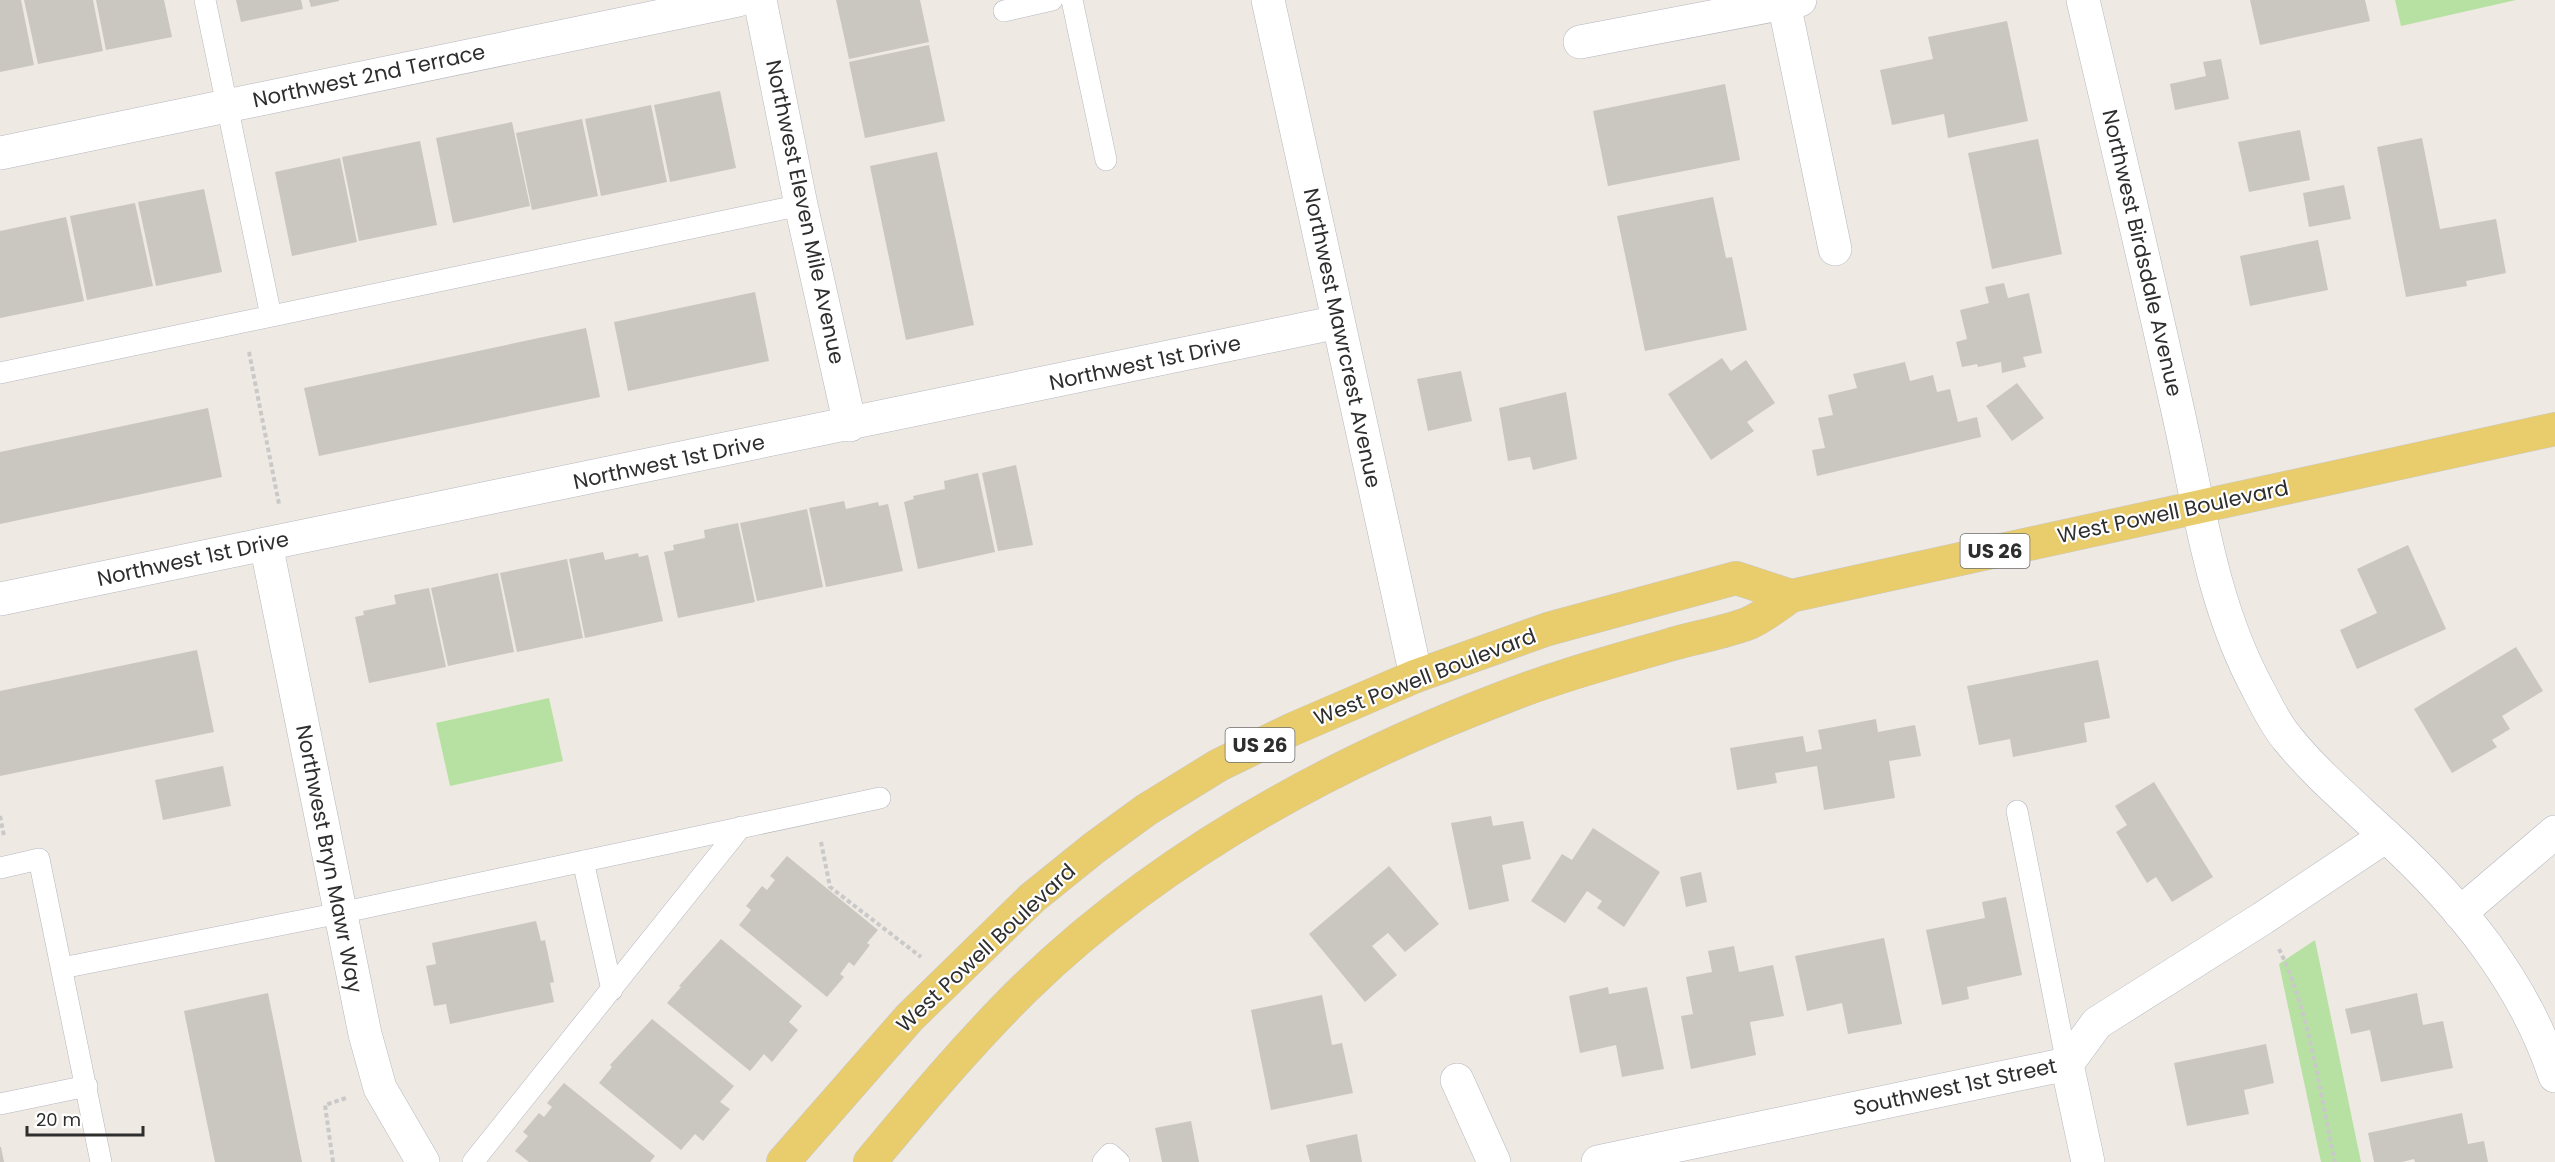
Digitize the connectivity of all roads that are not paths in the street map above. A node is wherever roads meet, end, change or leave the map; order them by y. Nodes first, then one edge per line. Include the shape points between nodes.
1 (205, 0) edge
2 (738, 0) edge
3 (760, 0) edge
4 (1052, 0) edge
5 (1072, 0) edge
6 (1268, 0) edge
7 (2084, 0) edge
8 (1792, 2) edge
9 (1004, 11) dead end
10 (1580, 42) dead end
11 (228, 106) junction
12 (0, 153) edge
13 (1106, 160) dead end
14 (801, 205) junction
15 (1835, 249) dead end
16 (271, 316) junction
17 (1338, 322) junction
18 (0, 373) edge
19 (850, 425) junction
20 (2555, 429) edge
21 (2198, 506) junction
22 (276, 542) junction
23 (1791, 596) junction
24 (0, 599) edge
25 (1416, 676) junction
26 (880, 798) dead end
27 (2017, 811) dead end
28 (741, 827) junction
29 (2555, 832) edge
30 (2386, 836) junction
31 (583, 861) junction
32 (0, 868) edge
33 (340, 913) junction
34 (2460, 913) junction
35 (62, 968) junction
36 (612, 990) junction
37 (2067, 1064) junction
38 (2555, 1076) edge
39 (1457, 1080) dead end
40 (87, 1086) junction
41 (0, 1104) edge
42 (101, 1162) edge
43 (423, 1162) edge
44 (473, 1162) edge
45 (783, 1162) edge
46 (870, 1162) edge
47 (1103, 1162) edge
48 (1119, 1162) edge
49 (1494, 1162) edge
50 (1598, 1162) edge
51 (2088, 1162) edge

1 - 11 lane
2 - 11 street, Northwest 2nd Terrace
3 - 14 street, Northwest Eleven Mile Avenue
4 - 9 lane
5 - 13 lane
6 - 17 street, Northwest Mawrcrest Avenue
7 - 21 street, Northwest Birdsdale Avenue
8 - 10 street
8 - 15 street
11 - 12 street, Northwest 2nd Terrace
11 - 16 lane
14 - 16 lane
14 - 19 street, Northwest Eleven Mile Avenue
16 - 18 lane
17 - 19 street, Northwest 1st Drive
17 - 25 street, Northwest Mawrcrest Avenue
19 - 22 street, Northwest 1st Drive
20 - 21 main road, West Powell Boulevard / US 26
21 - 23 main road, West Powell Boulevard / US 26
21 - 30 street, Northwest Birdsdale Avenue via 2225,614 2259,692 2285,736 2320,775
22 - 24 street, Northwest 1st Drive
22 - 33 street, Northwest Bryn Mawr Way
23 - 25 main road, West Powell Boulevard / US 26 via 1736,578 1548,629
23 - 46 main road, West Powell Boulevard / US 26 via 1750,622 1508,695 1430,727 1350,763 1234,826 1091,929 1026,987 972,1042
25 - 45 main road, West Powell Boulevard / US 26 via 1219,765 1094,848 1032,898 948,977
26 - 28 lane
27 - 37 lane
28 - 31 lane
28 - 36 lane
29 - 34 street
30 - 34 street, Northwest Birdsdale Avenue
30 - 37 street, Southwest 1st Street via 2097,1023
31 - 33 lane
31 - 36 lane
32 - 35 lane via 39,859
33 - 35 lane
33 - 43 street, Northwest Bryn Mawr Way via 380,1088
34 - 38 street, Northwest Birdsdale Avenue via 2518,992
35 - 40 lane
36 - 44 lane
37 - 50 street, Southwest 1st Street
37 - 51 street
39 - 49 street
40 - 41 lane
40 - 42 lane
47 - 48 lane via 1110,1154

